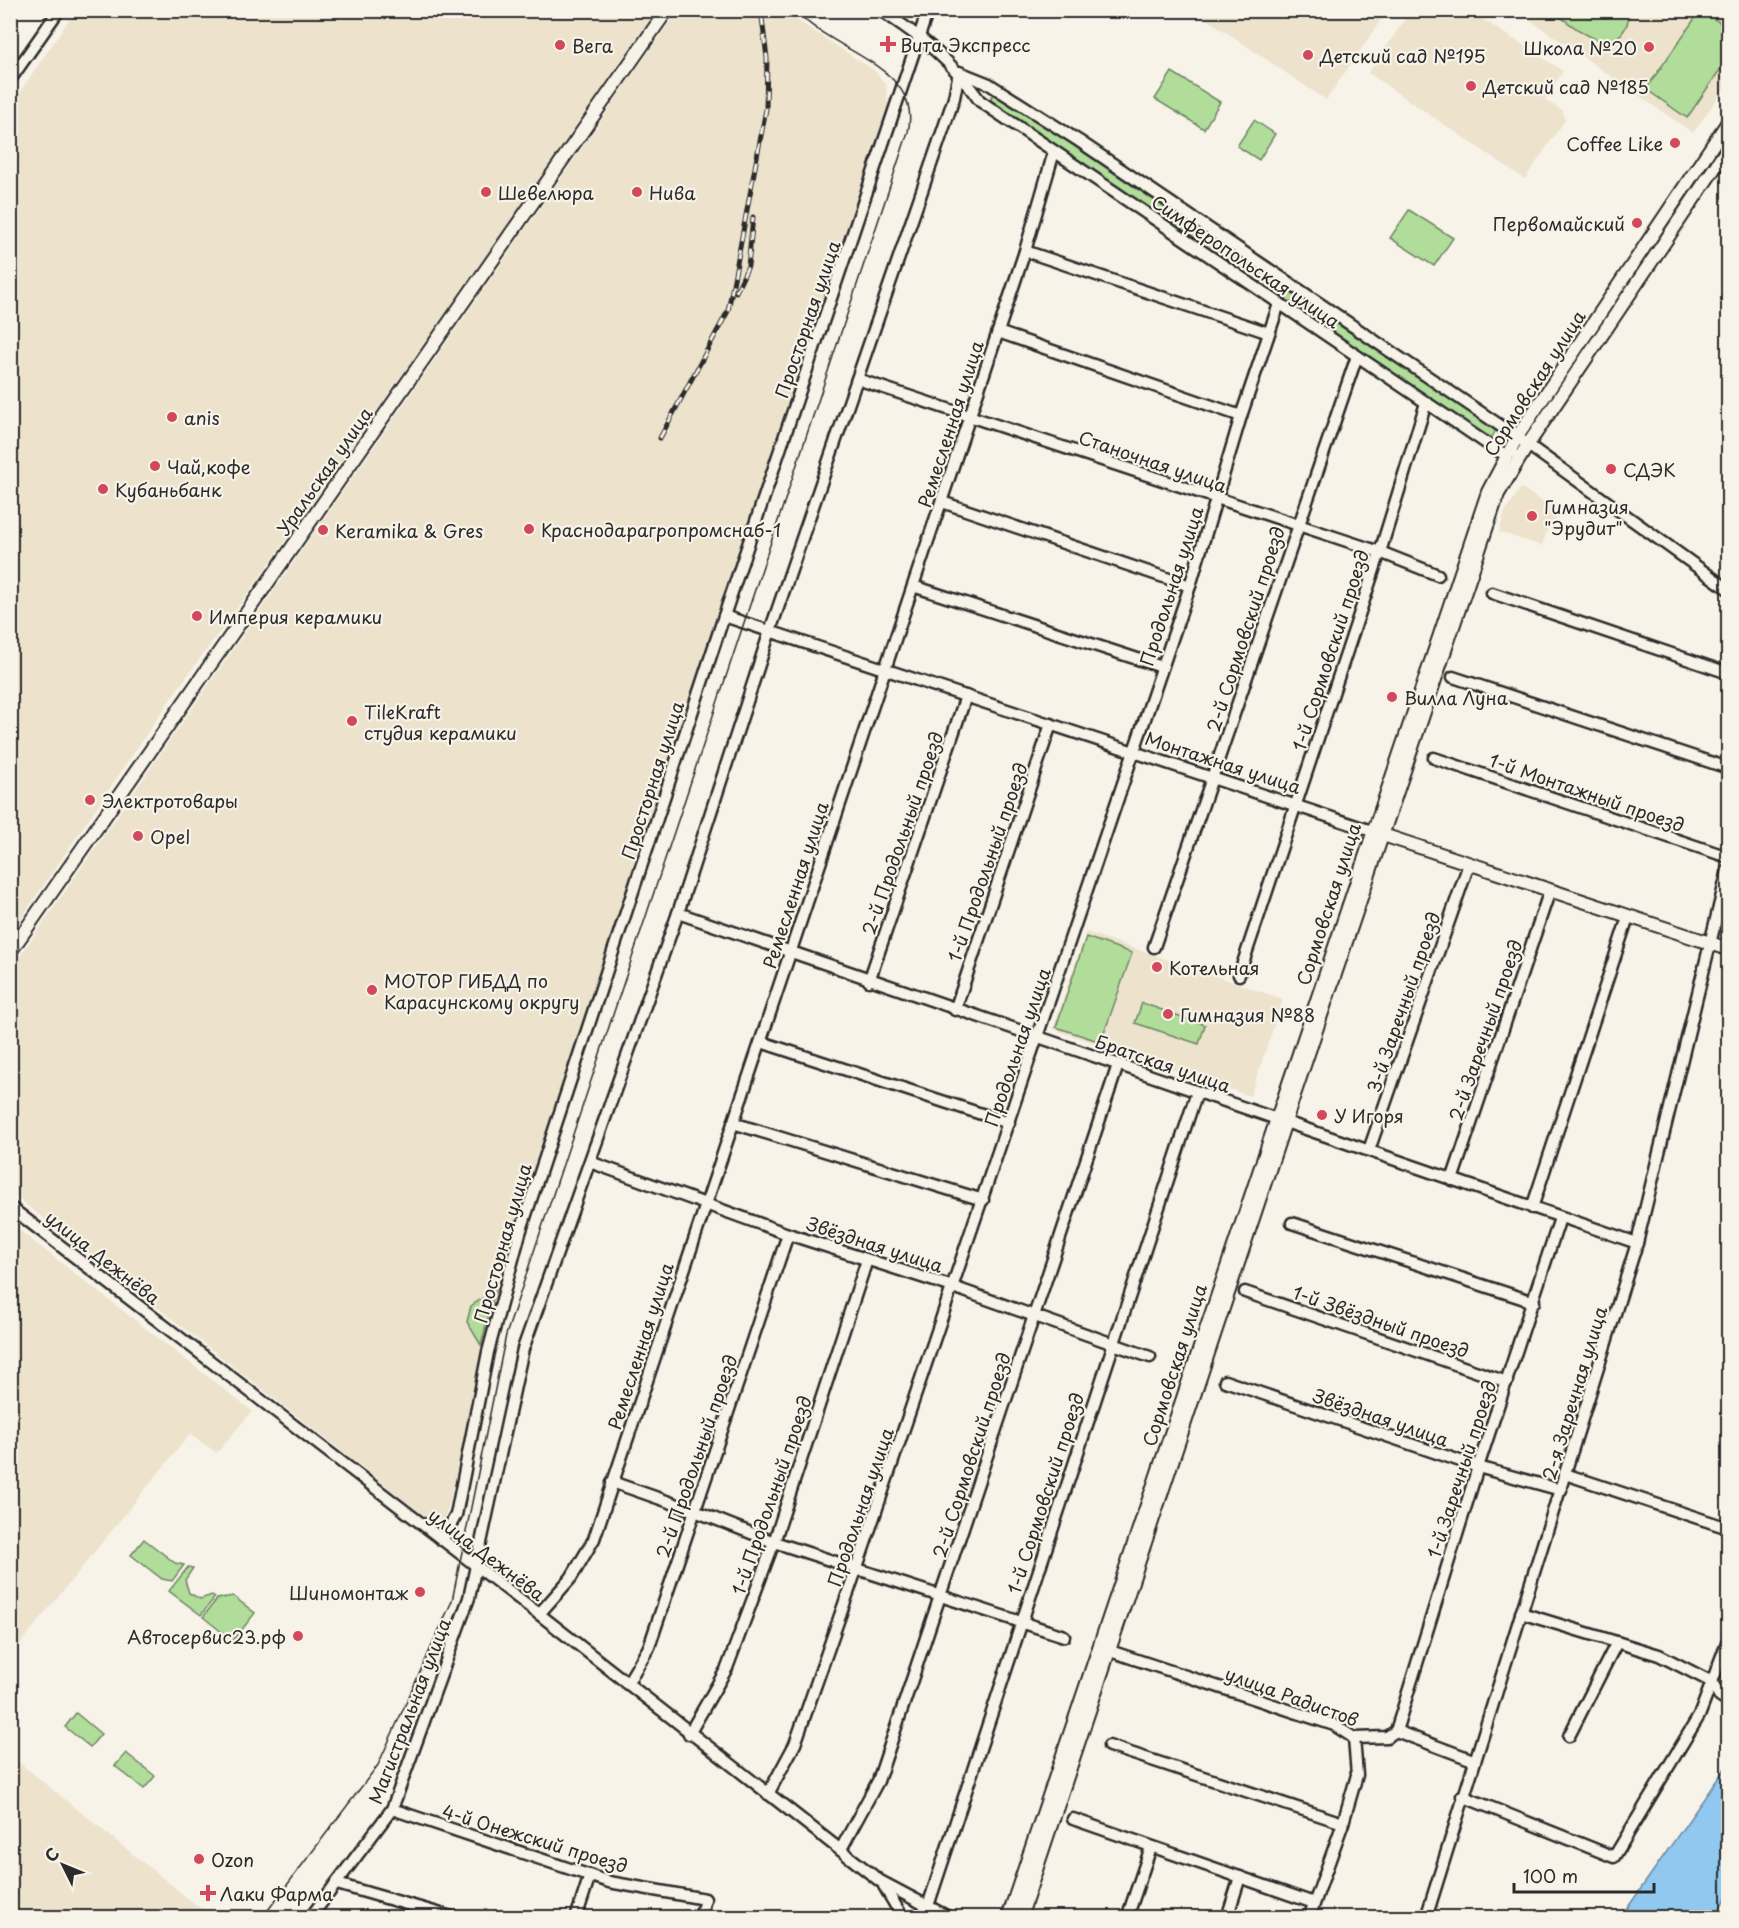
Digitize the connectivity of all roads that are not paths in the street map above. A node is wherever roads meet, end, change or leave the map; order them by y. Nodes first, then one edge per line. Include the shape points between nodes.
1 (59, 10) edge
2 (664, 10) edge
3 (880, 10) edge
4 (928, 10) edge
5 (921, 37) junction
6 (959, 72) junction
7 (10, 80) edge
8 (1728, 122) edge
9 (1728, 148) edge
10 (1054, 152) junction
11 (1025, 251) junction
12 (1258, 263) junction
13 (1246, 281) junction
14 (1279, 304) junction
15 (998, 332) junction
16 (1269, 333) junction
17 (1358, 356) junction
18 (857, 379) junction
19 (1426, 403) junction
20 (969, 416) junction
21 (1241, 416) junction
22 (1517, 437) junction
23 (1527, 446) junction
24 (1506, 455) junction
25 (1217, 500) junction
26 (942, 502) junction
27 (1297, 525) junction
28 (1380, 552) junction
29 (1438, 575) dead end
30 (913, 586) junction
31 (1190, 586) junction
32 (1728, 589) edge
33 (1492, 593) dead end
34 (724, 616) junction
35 (770, 631) junction
36 (208, 666) junction
37 (1162, 667) junction
38 (884, 669) junction
39 (1728, 673) edge
40 (1453, 677) dead end
41 (966, 696) junction
42 (1051, 724) junction
43 (1134, 752) junction
44 (1434, 758) dead end
45 (1728, 768) edge
46 (1214, 778) junction
47 (1296, 806) junction
48 (1377, 833) junction
49 (1728, 857) edge
50 (1469, 864) junction
51 (1728, 870) edge
52 (1550, 890) junction
53 (678, 914) junction
54 (1628, 917) junction
55 (1710, 945) junction
56 (10, 947) edge
57 (1154, 947) dead end
58 (1728, 949) edge
59 (10, 952) edge
60 (790, 953) junction
61 (1239, 975) dead end
62 (869, 981) junction
63 (955, 1010) junction
64 (1038, 1038) junction
65 (761, 1042) junction
66 (1118, 1065) junction
67 (1197, 1092) junction
68 (1280, 1121) junction
69 (733, 1123) junction
70 (1009, 1123) junction
71 (1369, 1150) junction
72 (590, 1162) junction
73 (1452, 1180) junction
74 (982, 1200) junction
75 (704, 1204) junction
76 (10, 1207) edge
77 (1532, 1208) junction
78 (1560, 1218) junction
79 (1292, 1223) dead end
80 (788, 1234) junction
81 (1637, 1243) junction
82 (867, 1260) junction
83 (953, 1287) junction
84 (1245, 1292) dead end
85 (1534, 1302) junction
86 (1034, 1315) junction
87 (1112, 1344) junction
88 (1150, 1357) dead end
89 (1225, 1381) dead end
90 (1507, 1382) junction
91 (1478, 1467) junction
92 (1565, 1474) junction
93 (612, 1482) junction
94 (1561, 1490) junction
95 (695, 1510) junction
96 (1728, 1528) edge
97 (442, 1540) junction
98 (774, 1542) junction
99 (475, 1565) junction
100 (856, 1570) junction
101 (941, 1596) junction
102 (1521, 1613) junction
103 (539, 1614) junction
104 (1020, 1621) junction
105 (1064, 1636) dead end
106 (1728, 1640) edge
107 (1617, 1642) junction
108 (1103, 1649) junction
109 (1712, 1682) junction
110 (627, 1684) junction
111 (1728, 1702) edge
112 (1396, 1731) junction
113 (689, 1734) junction
114 (1569, 1736) dead end
115 (1354, 1738) junction
116 (1109, 1746) dead end
117 (1473, 1761) junction
118 (768, 1794) junction
119 (1462, 1796) junction
120 (392, 1809) junction
121 (1073, 1819) dead end
122 (1343, 1823) junction
123 (1151, 1847) junction
124 (841, 1849) junction
125 (590, 1875) junction
126 (1240, 1877) junction
127 (880, 1881) junction
128 (337, 1884) junction
129 (1314, 1903) junction
130 (928, 1906) junction
131 (437, 1915) edge
132 (310, 1917) edge
133 (455, 1917) edge
134 (576, 1917) edge
135 (700, 1917) edge
136 (903, 1917) edge
137 (950, 1917) edge
138 (1008, 1917) edge
139 (1020, 1917) edge
140 (1128, 1917) edge
141 (1227, 1917) edge
142 (1309, 1917) edge
143 (1426, 1917) edge

1 - 7 street
2 - 36 main road, Уральская улица
3 - 5 street, Симферопольская улица
4 - 5 street, Просторная улица
5 - 6 street, Симферопольская улица
5 - 34 street, Просторная улица
6 - 10 street, Симферопольская улица via 980,101
6 - 12 street, Симферопольская улица via 989,84
6 - 18 street via 954,98
8 - 22 main road, Сормовская улица
9 - 23 main road, Сормовская улица
10 - 11 street, Ремесленная улица
10 - 13 street, Симферопольская улица
11 - 15 street, Ремесленная улица
11 - 16 street
12 - 13 street
12 - 22 street, Симферопольская улица
13 - 14 street, Симферопольская улица
14 - 16 street, Продольная улица
14 - 17 street, Симферопольская улица
15 - 20 street, Ремесленная улица
15 - 21 street
16 - 21 street, Продольная улица
17 - 19 street, Симферопольская улица
17 - 27 street, 2-й Сормовский проезд
18 - 20 street, Станочная улица
18 - 35 street
19 - 24 street, Симферопольская улица
19 - 28 street, 1-й Сормовский проезд
20 - 25 street, Станочная улица
20 - 26 street, Ремесленная улица
21 - 25 street, Продольная улица
22 - 23 street, Симферопольская улица
22 - 24 main road, Сормовская улица
23 - 24 street
23 - 32 street, Симферопольская улица
23 - 48 main road, Сормовская улица via 1498,494
24 - 48 main road, Сормовская улица via 1488,492
25 - 27 street, Станочная улица
25 - 31 street, Продольная улица
26 - 30 street, Ремесленная улица
26 - 31 street
27 - 28 street, Станочная улица
27 - 46 street, 2-й Сормовский проезд
28 - 29 street, Станочная улица
28 - 47 street, 1-й Сормовский проезд
30 - 37 street
30 - 38 street, Ремесленная улица
31 - 37 street, Продольная улица
33 - 39 street
34 - 35 street, Монтажная улица
34 - 97 street, Просторная улица via 520,1233 488,1352 456,1515
35 - 38 street, Монтажная улица
35 - 53 street
36 - 56 main road, Уральская улица
36 - 59 main road, Уральская улица
37 - 43 street, Продольная улица
38 - 41 street, Монтажная улица
38 - 60 street, Ремесленная улица
40 - 45 street
41 - 42 street, Монтажная улица
41 - 62 street, 2-й Продольный проезд
42 - 43 street, Монтажная улица
42 - 63 street, 1-й Продольный проезд
43 - 46 street, Монтажная улица
43 - 64 street, Продольная улица
44 - 49 street, 1-й Монтажный проезд
46 - 47 street, Монтажная улица
46 - 57 street, 2-й Сормовский проезд
47 - 48 street, Монтажная улица
47 - 61 street, 1-й Сормовский проезд
48 - 50 main road, Монтажная улица
48 - 68 main road, Сормовская улица
50 - 52 main road, Монтажная улица
50 - 71 street, 3-й Заречный проезд
51 - 55 street, 2-я Заречная улица
52 - 54 main road, Монтажная улица
52 - 73 street, 2-й Заречный проезд
53 - 60 street, Братская улица
53 - 72 street
54 - 55 main road, Монтажная улица
54 - 77 street
55 - 58 main road, Монтажная улица
55 - 81 street, 2-я Заречная улица
60 - 62 street, Братская улица
60 - 65 street, Ремесленная улица
62 - 63 street, Братская улица
63 - 64 street, Братская улица
64 - 66 street, Братская улица
64 - 70 street, Продольная улица
65 - 69 street, Ремесленная улица
65 - 70 street
66 - 67 street, Братская улица
66 - 86 street, 2-й Сормовский проезд
67 - 68 street, Братская улица
67 - 87 street, 1-й Сормовский проезд
68 - 71 street, Братская улица
68 - 108 main road, Сормовская улица
69 - 74 street
69 - 75 street, Ремесленная улица
70 - 74 street, Продольная улица
71 - 73 street, Братская улица
72 - 75 street, Звёздная улица
72 - 99 street via 523,1349
73 - 77 street, Братская улица
74 - 83 street, Продольная улица
75 - 80 street, Звёздная улица
75 - 93 street, Ремесленная улица
76 - 97 street, улица Дежнёва
77 - 78 street, Братская улица
78 - 81 street, Братская улица
78 - 85 street, 1-й Заречный проезд
79 - 85 street
80 - 82 street, Звёздная улица
80 - 95 street, 2-й Продольный проезд
81 - 92 street, 2-я Заречная улица
82 - 83 street, Звёздная улица
82 - 98 street, 1-й Продольный проезд
83 - 86 street, Звёздная улица
83 - 100 street, Продольная улица
84 - 90 street, 1-й Звёздный проезд
85 - 90 street, 1-й Заречный проезд
86 - 87 street, Звёздная улица
86 - 101 street, 2-й Сормовский проезд
87 - 88 street, Звёздная улица
87 - 104 street, 1-й Сормовский проезд
89 - 91 street, Звёздная улица
90 - 91 street, 1-й Заречный проезд
91 - 94 street, Звёздная улица
91 - 112 street, 1-й Заречный проезд
92 - 94 street, 2-я Заречная улица
92 - 96 street
93 - 95 street
93 - 103 street, Ремесленная улица via 583,1561
94 - 102 street, 2-я Заречная улица
95 - 98 street
95 - 110 street, 2-й Продольный проезд via 649,1647
97 - 99 street, улица Дежнёва
98 - 100 street
98 - 113 street, 1-й Продольный проезд via 727,1668
99 - 103 street, улица Дежнёва
99 - 120 street, Магистральная улица via 457,1636
100 - 101 street
100 - 118 street, Продольная улица via 795,1744
101 - 104 street
101 - 124 street, 2-й Сормовский проезд via 878,1781
102 - 107 street
102 - 117 street, 2-я Заречная улица
103 - 110 street, улица Дежнёва
104 - 105 street
104 - 130 street, 1-й Сормовский проезд
106 - 109 street
107 - 109 street via 1659,1655
107 - 114 street
108 - 115 street, улица Радистов via 1334,1725
108 - 138 main road, Сормовская улица
108 - 139 main road, Сормовская улица
109 - 111 street via 1720,1698
109 - 119 street via 1699,1716 1614,1857
110 - 113 street, улица Дежнёва
112 - 115 street, улица Радистов via 1387,1737
112 - 117 street
113 - 118 street, улица Дежнёва
115 - 122 street via 1357,1775
116 - 122 street
117 - 119 street, 2-я Заречная улица
118 - 124 street, улица Дежнёва
119 - 143 street, 2-я Заречная улица
120 - 125 street, 4-й Онежский проезд
120 - 128 street, Магистральная улица
121 - 123 street
122 - 129 street
123 - 126 street
123 - 140 street
124 - 127 street, улица Дежнёва
125 - 134 street
125 - 135 street, 4-й Онежский проезд via 705,1899
126 - 129 street
126 - 141 street
127 - 130 street, улица Дежнёва
127 - 136 street
128 - 131 street
128 - 132 street, Магистральная улица
129 - 142 street
130 - 137 street, улица Дежнёва
131 - 133 street

